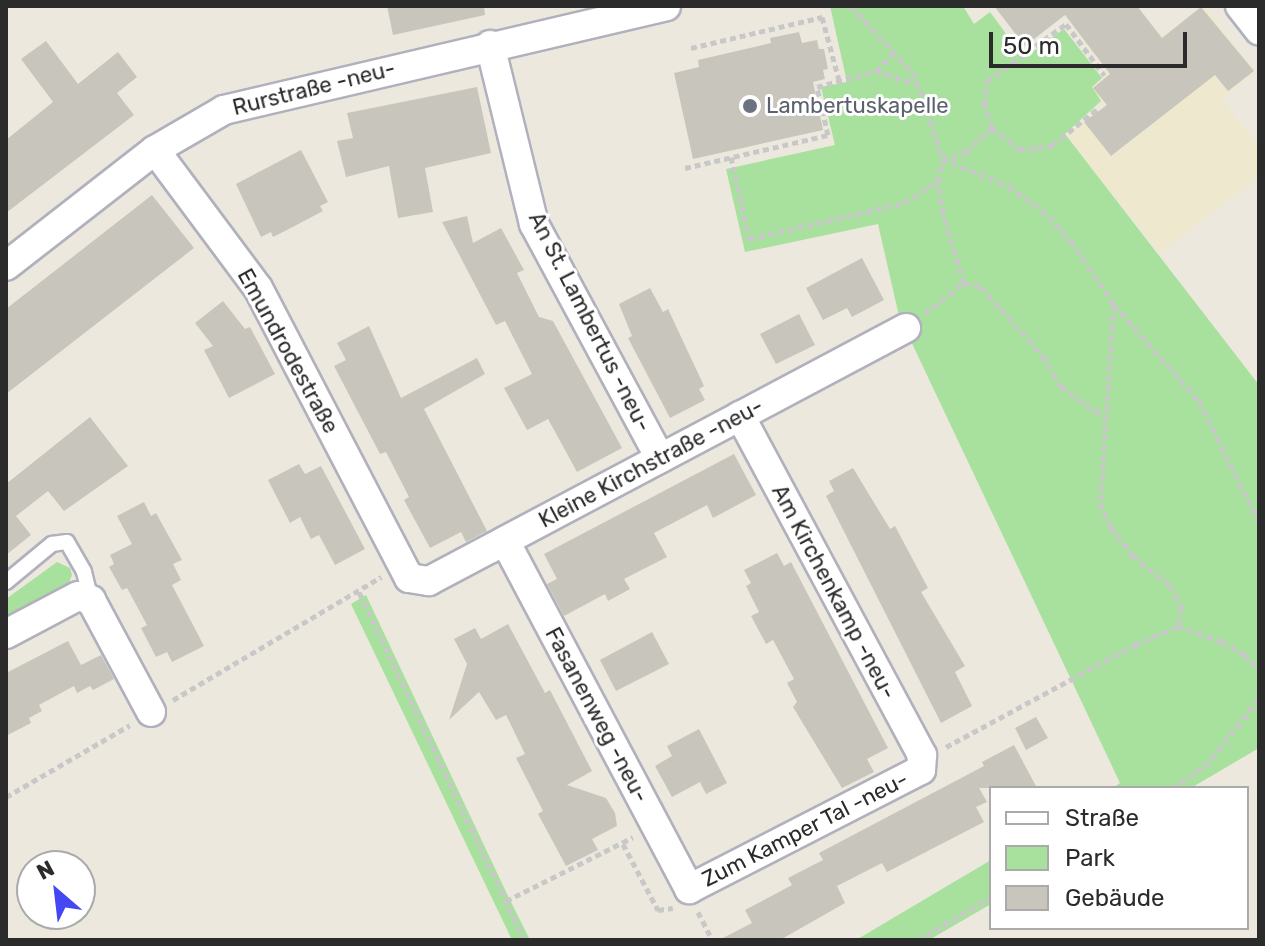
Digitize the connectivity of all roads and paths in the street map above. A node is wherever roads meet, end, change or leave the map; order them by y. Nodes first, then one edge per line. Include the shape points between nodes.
1 (666, 6) edge
2 (851, 6) edge
3 (1240, 6) edge
4 (1259, 30) edge
5 (490, 45) junction
6 (691, 48) dead end
7 (895, 51) junction
8 (876, 71) junction
9 (1104, 75) dead end
10 (839, 80) junction
11 (917, 84) junction
12 (1097, 109) dead end
13 (992, 128) junction
14 (155, 150) junction
15 (731, 157) junction
16 (942, 159) junction
17 (685, 168) dead end
18 (938, 181) junction
19 (6, 266) edge
20 (964, 283) junction
21 (1114, 305) junction
22 (906, 328) joint
23 (1105, 413) junction
24 (740, 416) junction
25 (660, 458) junction
26 (1259, 523) edge
27 (505, 541) junction
28 (401, 564) junction
29 (6, 582) edge
30 (359, 592) junction
31 (91, 600) junction
32 (1178, 626) junction
33 (6, 634) edge
34 (1259, 670) edge
35 (1259, 699) edge
36 (151, 712) junction
37 (922, 762) junction
38 (1175, 786) edge
39 (6, 797) edge
40 (654, 823) junction
41 (623, 844) junction
42 (685, 897) junction
43 (989, 898) edge
44 (506, 901) junction
45 (524, 940) edge
46 (918, 940) edge

1 - 5 street, Rurstraße -neu-
2 - 7 path
3 - 4 street
5 - 14 street, Rurstraße -neu- via 224,110
5 - 25 street, An St. Lambertus -neu- via 534,224
6 - 10 path via 822,17
7 - 8 path
7 - 11 path
8 - 10 path
8 - 11 path
9 - 13 path via 1066,24 987,81 984,104
10 - 15 path via 817,87 828,135
11 - 16 path
12 - 13 path via 1053,145 1037,148 1019,149
13 - 16 path via 966,152
14 - 19 street, Rurstraße -neu-
14 - 28 street, Emundrodestraße via 258,288
15 - 17 path
15 - 18 path via 749,239 904,203
16 - 18 path
16 - 21 path via 1009,186 1049,216
18 - 20 path
20 - 22 path
20 - 23 path via 981,287 1020,328 1061,387
21 - 23 path
21 - 26 path via 1199,401
22 - 24 street, Kleine Kirchstraße -neu-
23 - 32 path via 1100,504 1133,556 1170,585 1181,607
24 - 25 street, Kleine Kirchstraße -neu-
24 - 37 street, Am Kirchenkamp -neu-
25 - 27 street, Kleine Kirchstraße -neu-
27 - 28 street, Kleine Kirchstraße -neu- via 429,581 409,578
27 - 40 street, Fasanenweg -neu-
28 - 30 path
29 - 31 lane via 52,544 67,542 84,572
30 - 36 path
30 - 44 path
31 - 33 street via 78,596
31 - 36 street
32 - 34 path via 1222,642
32 - 37 path
35 - 38 path via 1205,766
36 - 39 path
37 - 42 street, Zum Kamper Tal -neu-
40 - 41 path
40 - 42 street, Fasanenweg -neu-
41 - 42 path via 658,910
41 - 44 path
43 - 46 path
44 - 45 path

